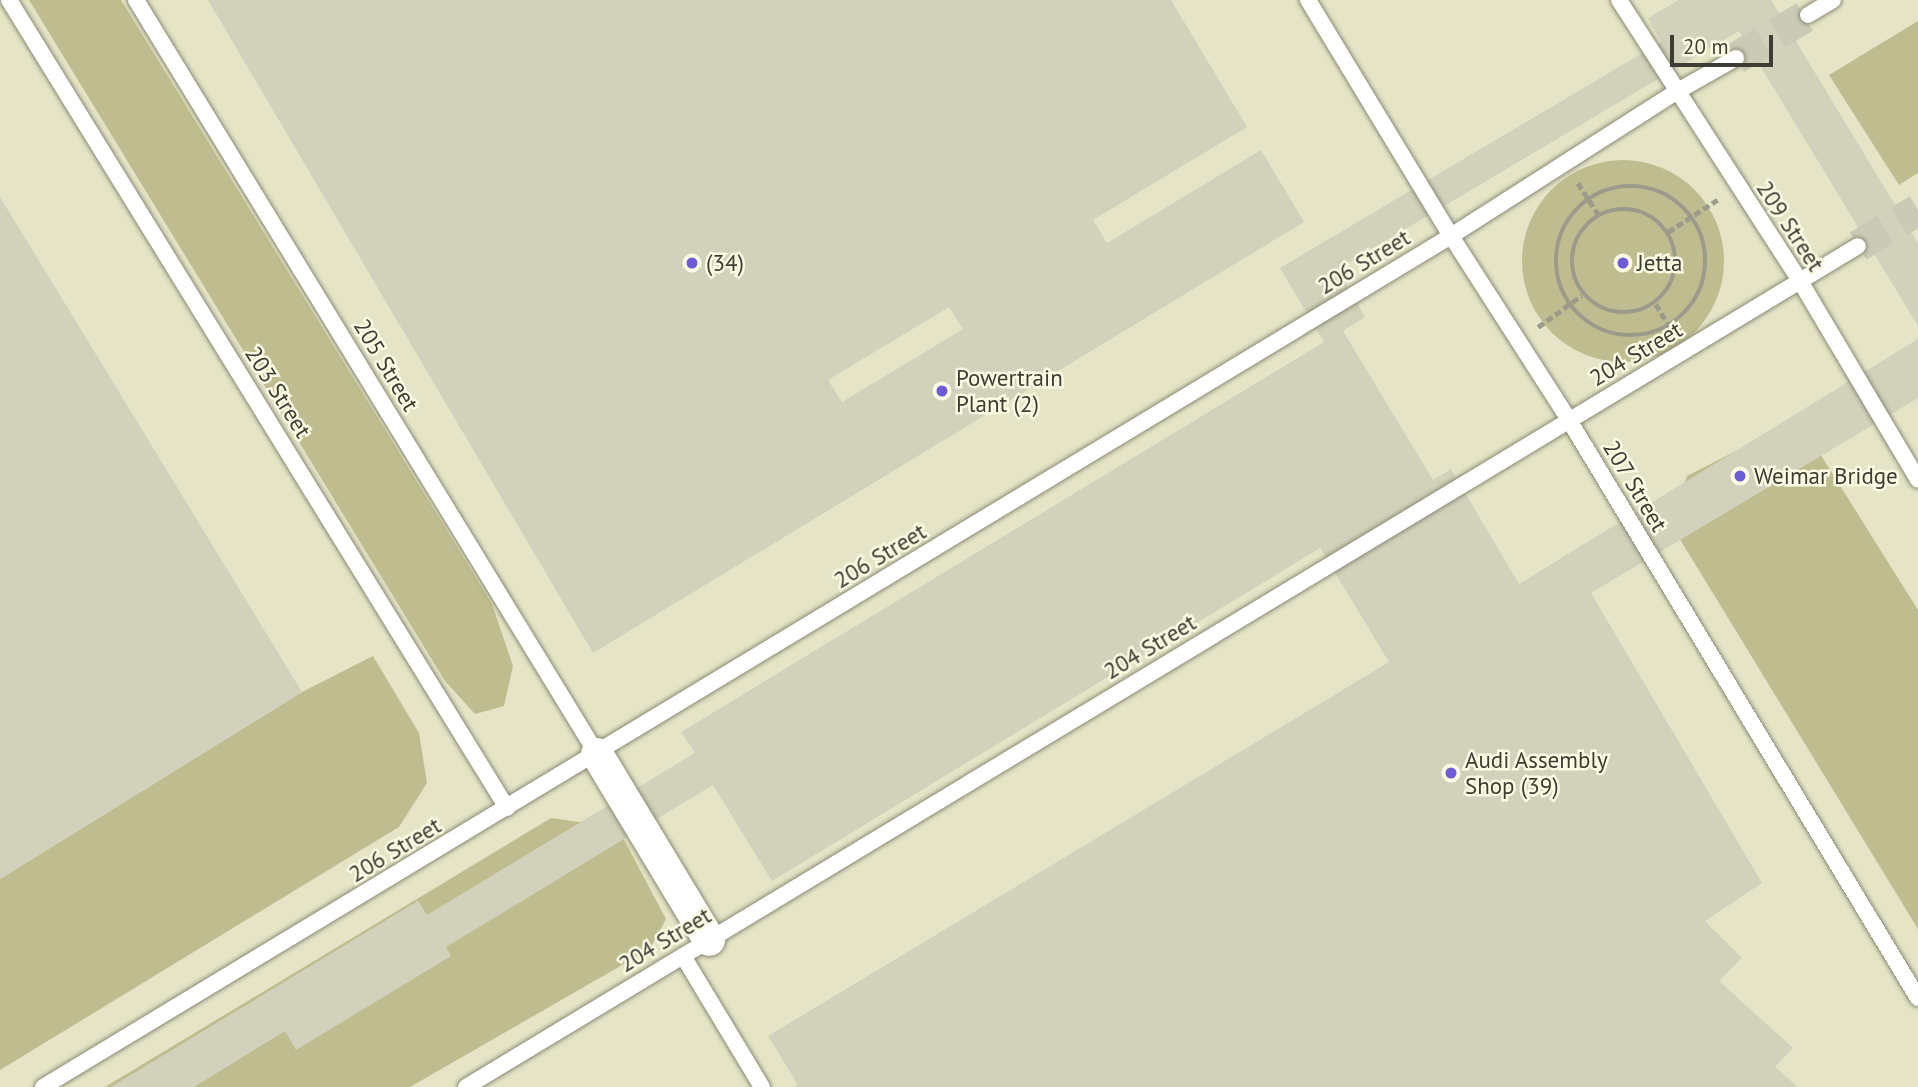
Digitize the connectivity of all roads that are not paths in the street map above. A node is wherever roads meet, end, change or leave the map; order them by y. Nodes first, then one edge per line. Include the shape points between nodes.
1 (9, 0) edge
2 (136, 0) edge
3 (1308, 0) edge
4 (1619, 0) edge
5 (1833, 0) edge
6 (1808, 15) tunnel mouth
7 (1736, 58) tunnel mouth
8 (1676, 92) junction
9 (1451, 236) junction
10 (1858, 246) tunnel mouth
11 (1800, 281) junction
12 (1569, 420) junction
13 (1918, 480) edge
14 (597, 754) junction
15 (507, 808) junction
16 (696, 948) junction
17 (1918, 998) edge
18 (43, 1087) edge
19 (466, 1087) edge
20 (762, 1087) edge

1 - 15 lane, 203 Street
2 - 14 lane, 205 Street
3 - 9 lane, 207 Street
4 - 8 lane, 209 Street
5 - 6 lane
7 - 8 lane, 206 Street
8 - 9 lane, 206 Street
8 - 11 lane, 209 Street
9 - 12 lane, 207 Street
9 - 14 lane, 206 Street
10 - 11 lane, 204 Street
11 - 12 lane, 204 Street
11 - 13 lane, 209 Street
12 - 16 lane, 204 Street
12 - 17 lane, 207 Street
14 - 15 lane, 206 Street
14 - 16 street
15 - 18 lane, 206 Street
16 - 19 lane, 204 Street
16 - 20 lane

